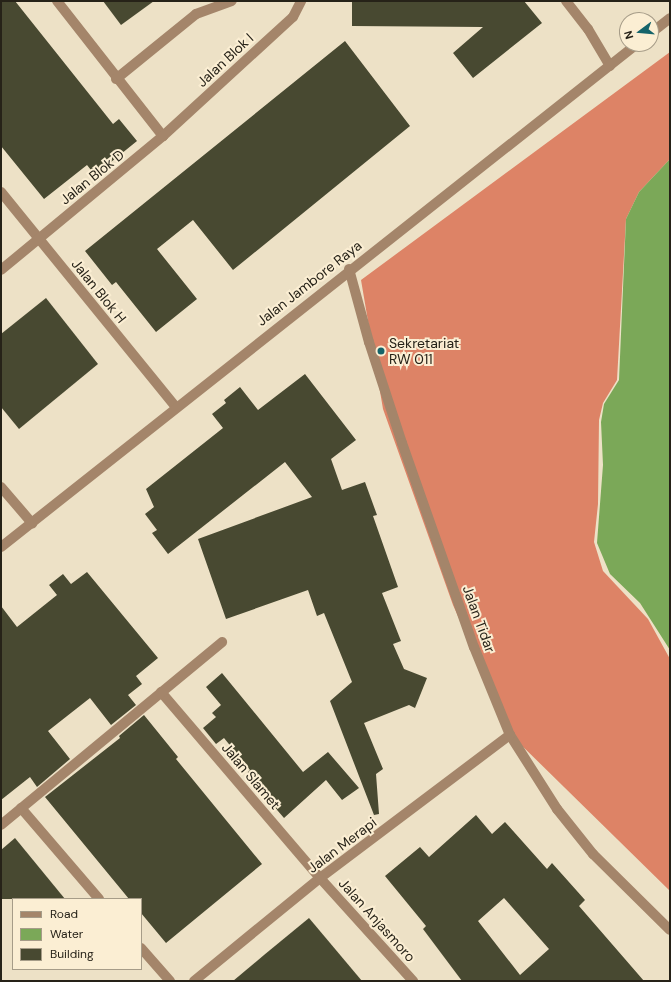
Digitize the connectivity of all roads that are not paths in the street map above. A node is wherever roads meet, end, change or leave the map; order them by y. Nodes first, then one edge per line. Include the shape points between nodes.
1 (57, 1) edge
2 (232, 1) edge
3 (301, 1) edge
4 (566, 1) edge
5 (670, 18) edge
6 (659, 27) edge
7 (627, 52) edge
8 (610, 66) junction
9 (116, 79) junction
10 (163, 136) junction
11 (1, 192) edge
12 (39, 238) junction
13 (350, 269) junction
14 (1, 270) edge
15 (176, 407) junction
16 (1, 487) edge
17 (32, 523) junction
18 (1, 547) edge
19 (222, 642) dead end
20 (161, 692) junction
21 (510, 735) junction
22 (21, 808) junction
23 (1, 825) edge
24 (320, 878) junction
25 (98, 898) edge
26 (670, 930) edge
27 (142, 949) edge
28 (170, 981) edge
29 (194, 981) edge
30 (413, 981) edge

1 - 9 street
2 - 9 street via 196,14
3 - 10 street, Jalan Blok I via 293,17
4 - 8 street via 588,29
5 - 6 street
7 - 8 street, Jalan Jambore Raya
8 - 13 street, Jalan Jambore Raya
9 - 10 street
10 - 12 street, Jalan Blok D
11 - 12 street, Jalan Blok H
12 - 14 street, Jalan Blok D
12 - 15 street, Jalan Blok H
13 - 15 street, Jalan Jambore Raya
13 - 21 street, Jalan Tidar via 368,342 402,443 474,647
15 - 17 street, Jalan Jambore Raya
16 - 17 street
17 - 18 street, Jalan Jambore Raya
19 - 20 street
20 - 22 street
20 - 24 street, Jalan Slamet
21 - 24 street, Jalan Merapi
21 - 26 street, Jalan Tidar via 557,809 592,854
22 - 23 street
22 - 25 street
24 - 29 street, Jalan Merapi
24 - 30 street, Jalan Anjasmoro
27 - 28 street

